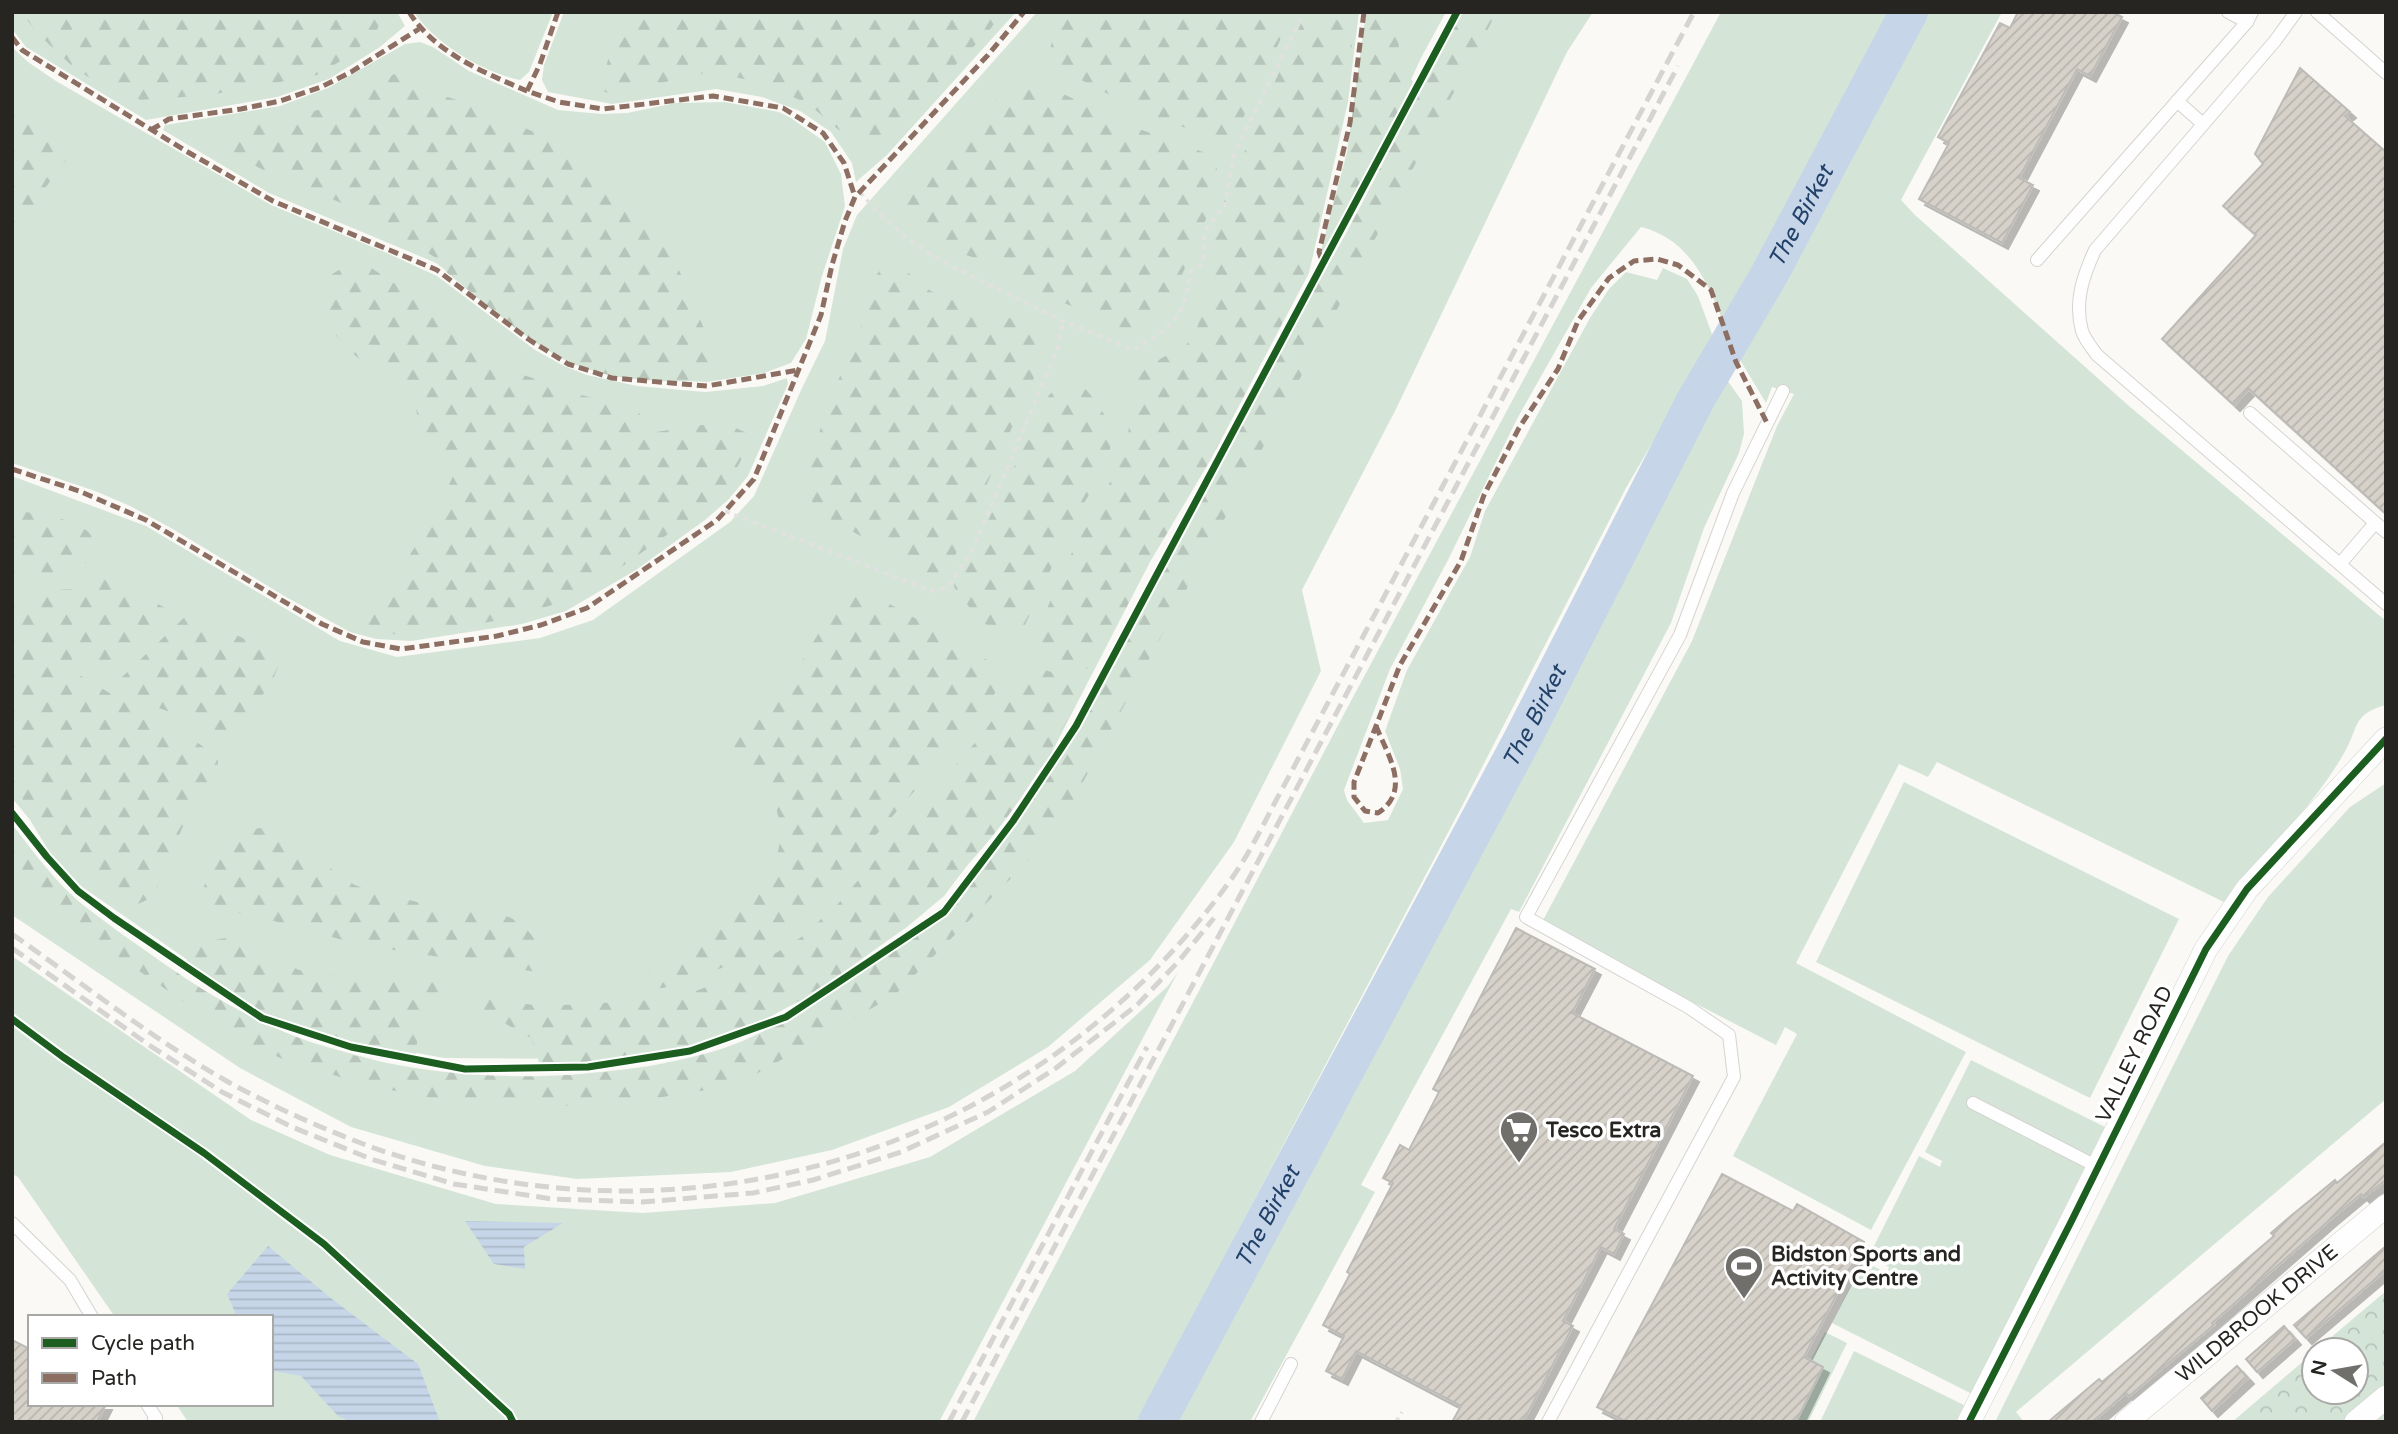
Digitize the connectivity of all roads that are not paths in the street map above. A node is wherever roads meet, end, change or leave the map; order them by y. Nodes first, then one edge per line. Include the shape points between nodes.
1 (2228, 12) edge
2 (2296, 12) edge
3 (2317, 12) edge
4 (2250, 17) edge
5 (2386, 73) edge
6 (2178, 101) junction
7 (2203, 124) junction
8 (2037, 260) dead end
9 (1783, 391) dead end
10 (2249, 413) dead end
11 (2375, 523) junction
12 (2386, 532) edge
13 (2340, 564) junction
14 (2386, 604) edge
15 (2386, 739) edge
16 (1973, 1103) dead end
17 (2098, 1167) junction
18 (2386, 1206) edge
19 (12, 1223) edge
20 (91, 1315) edge
21 (1291, 1364) dead end
22 (2386, 1397) edge
23 (1261, 1422) edge
24 (1548, 1422) edge
25 (1969, 1422) edge
26 (2126, 1422) edge
27 (2356, 1422) edge

1 - 4 lane
2 - 7 lane
3 - 5 lane
4 - 6 lane
6 - 7 lane
6 - 8 lane
7 - 13 lane via 2095,250 2083,276 2079,303 2082,333 2097,355
9 - 24 lane via 1733,493 1680,635 1526,917 1688,1007 1729,1035 1734,1077
10 - 11 lane
11 - 12 lane
11 - 13 lane
13 - 14 lane
15 - 17 street, VALLEY ROAD via 2247,889 2206,949
16 - 17 lane
17 - 25 street, VALLEY ROAD
18 - 26 street, WILDBROOK DRIVE
19 - 20 lane via 70,1280
21 - 23 lane
22 - 27 street

